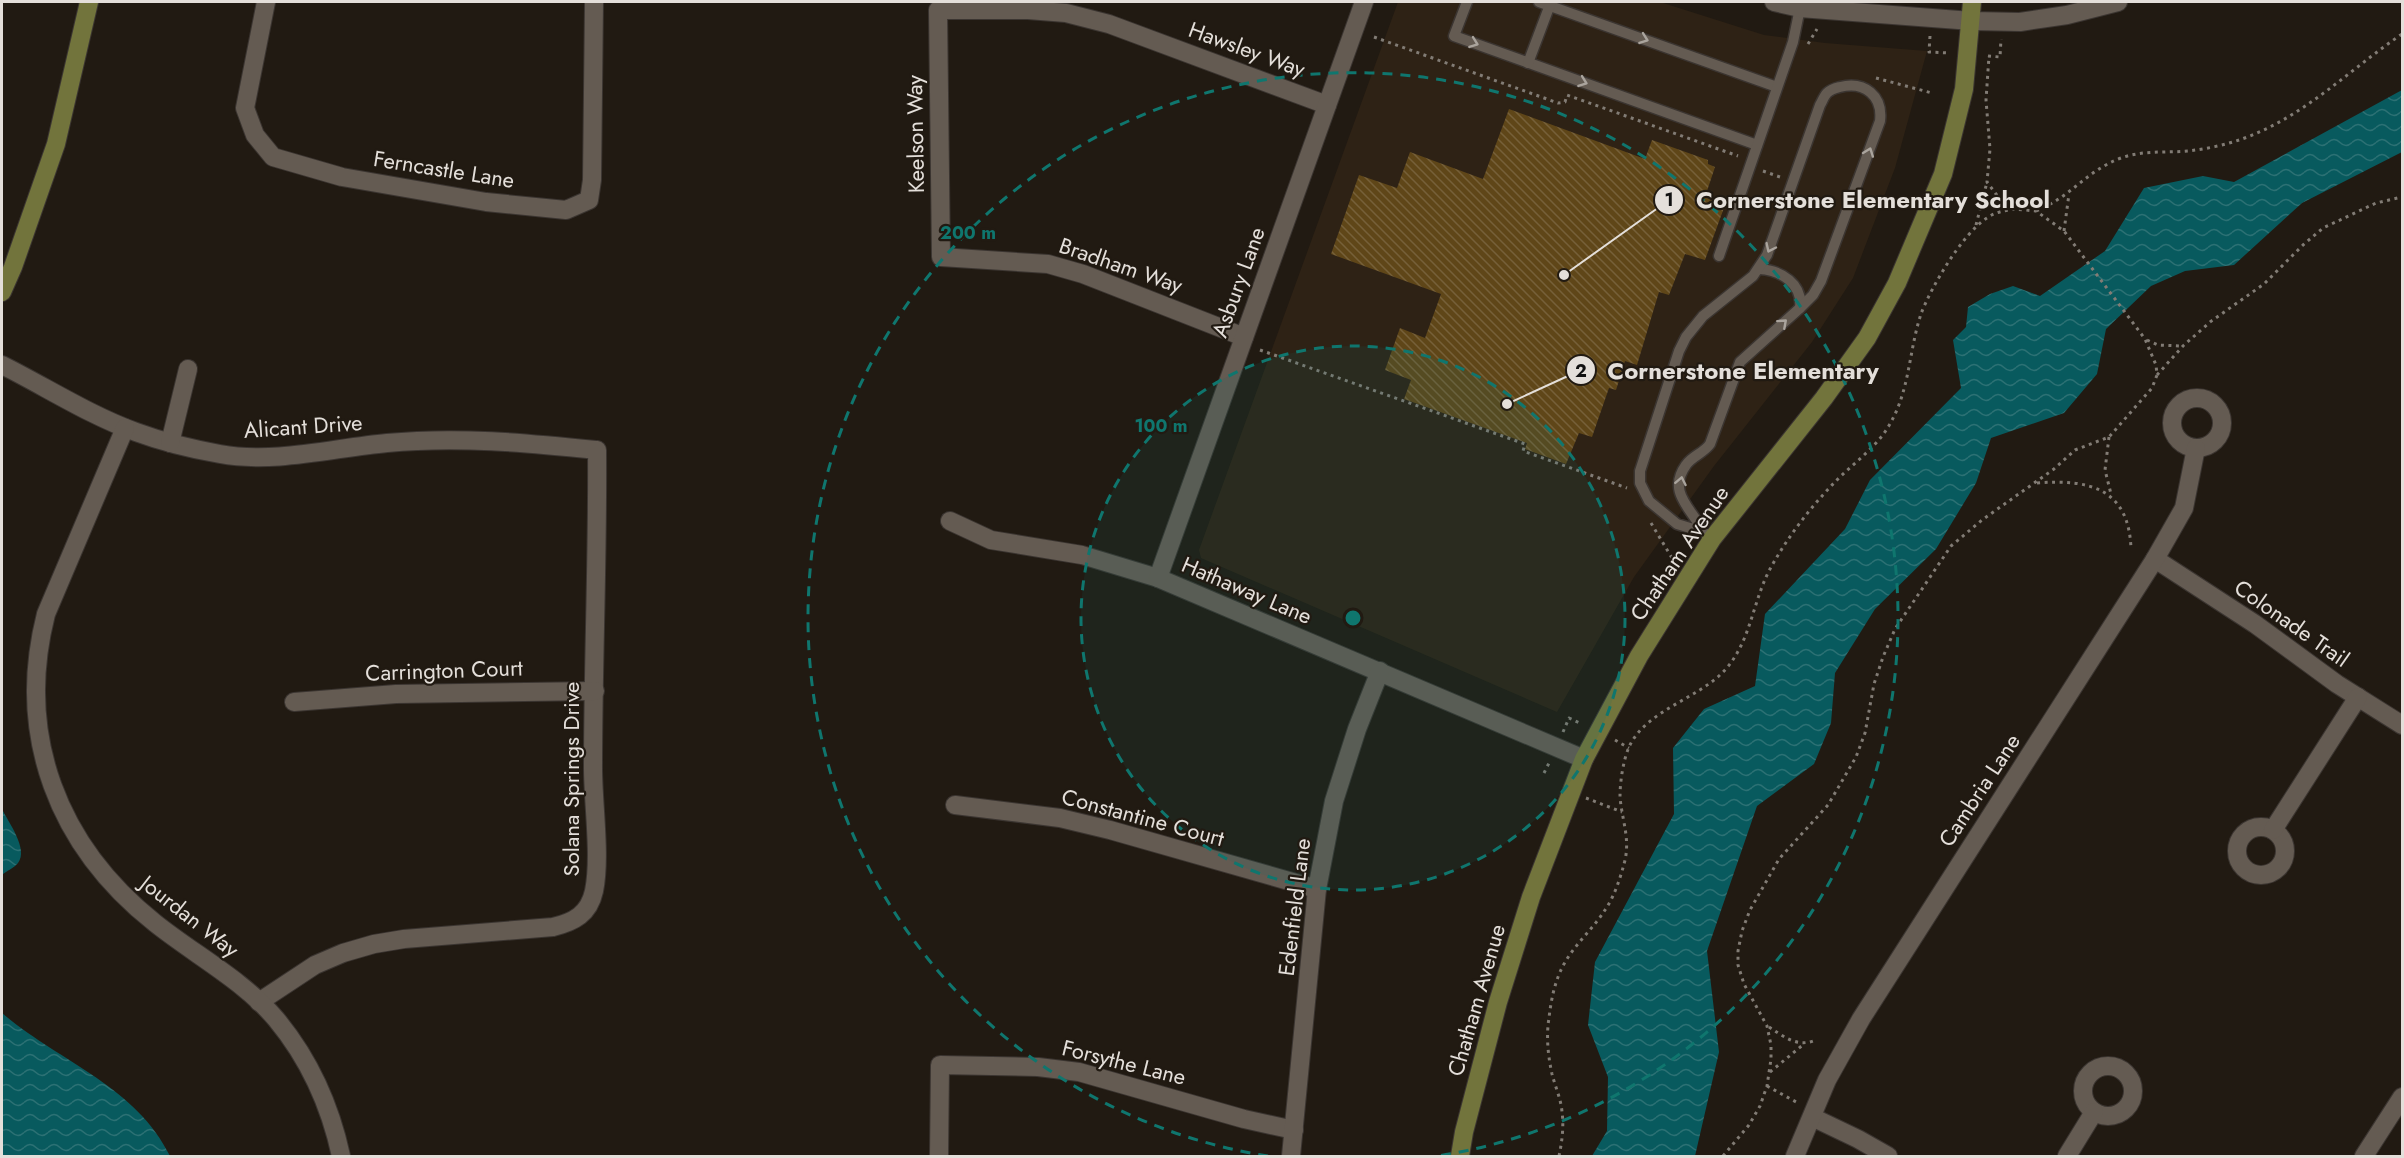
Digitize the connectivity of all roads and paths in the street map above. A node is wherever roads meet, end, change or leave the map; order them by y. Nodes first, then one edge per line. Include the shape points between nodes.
1 (88, 2) edge
2 (266, 2) edge
3 (594, 2) edge
4 (1364, 2) edge
5 (1467, 2) edge
6 (1774, 2) edge
7 (1972, 2) edge
8 (2118, 2) edge
9 (1546, 3) edge
10 (1800, 4) edge
11 (938, 10) joint
12 (1931, 18) junction
13 (1972, 21) junction
14 (2403, 34) edge
15 (1374, 37) dead end
16 (1968, 54) junction
17 (1528, 63) junction
18 (1778, 87) junction
19 (1327, 105) junction
20 (1757, 145) junction
21 (1752, 161) junction
22 (1987, 182) junction
23 (2070, 193) junction
24 (2403, 197) edge
25 (2014, 209) junction
26 (2036, 212) junction
27 (1976, 227) junction
28 (2064, 231) junction
29 (1719, 256) dead end
30 (941, 257) joint
31 (1759, 269) junction
32 (2, 292) edge
33 (1800, 308) junction
34 (1244, 337) junction
35 (2145, 339) junction
36 (2183, 346) junction
37 (1260, 350) dead end
38 (2, 365) edge
39 (188, 369) dead end
40 (2157, 375) junction
41 (125, 428) junction
42 (2109, 437) junction
43 (170, 443) junction
44 (2196, 448) dead end
45 (597, 479) joint
46 (2036, 483) junction
47 (1634, 490) dead end
48 (2112, 496) junction
49 (950, 521) dead end
50 (1707, 535) junction
51 (2131, 549) dead end
52 (2155, 559) junction
53 (1158, 578) junction
54 (1380, 671) junction
55 (595, 691) junction
56 (2358, 697) junction
57 (294, 702) dead end
58 (2403, 724) edge
59 (1584, 759) junction
60 (955, 805) dead end
61 (2273, 830) dead end
62 (1317, 889) junction
63 (260, 1002) junction
64 (1767, 1026) junction
65 (1813, 1041) dead end
66 (1804, 1044) junction
67 (1769, 1073) junction
68 (1767, 1086) junction
69 (2403, 1097) edge
70 (2094, 1112) dead end
71 (1812, 1117) junction
72 (1294, 1130) junction
73 (341, 1156) edge
74 (939, 1156) edge
75 (1291, 1156) edge
76 (1460, 1156) edge
77 (1559, 1156) edge
78 (1723, 1156) edge
79 (1796, 1156) edge
80 (1888, 1156) edge
81 (2067, 1156) edge
82 (2364, 1156) edge

1 - 32 street via 56,144
2 - 3 street, Ferncastle Lane via 246,108 255,135 273,157 364,181 486,202 566,210 589,200 592,180
4 - 19 street, Asbury Lane
5 -> 17 lane via 1454,36
6 - 10 street
7 - 13 street, Chatham Avenue
8 - 13 street via 2020,22
9 - 17 lane
9 -> 18 lane
10 - 12 street
10 - 18 lane
11 - 19 street, Hawsley Way via 1066,13 1110,24
11 - 30 street, Keelson Way
12 - 13 street
12 - 16 path via 1929,52
13 - 16 street, Chatham Avenue
14 - 23 path via 2299,112 2268,128 2215,146 2142,152 2121,158 2097,169
15 - 21 path via 1558,103 1565,102 1567,95
16 - 22 path via 1989,56
16 - 50 street, Chatham Avenue via 1964,89 1943,174 1897,283 1868,338 1824,398
17 -> 20 lane
18 - 20 lane
19 - 34 street, Asbury Lane
20 - 21 lane
21 - 29 lane
22 - 25 path
22 - 27 path
23 - 26 path
23 - 28 path
24 - 36 path via 2376,203 2323,228 2264,284
25 - 26 path
25 - 27 path via 1997,213
26 - 28 path
27 - 77 path via 1936,281 1921,314 1909,375 1891,424 1879,441 1833,484 1784,546 1769,571 1737,656 1708,686 1664,711 1629,747 1620,795 1628,849 1624,866 1605,911 1563,966 1548,1019 1549,1054 1562,1111
28 - 35 path
30 - 34 street, Bradham Way via 1048,264
31 - 33 lane via 1789,279 1797,288
33 -> 31 lane via 1821,281 1880,121 1882,108 1867,89 1847,85 1827,93 1773,243
31 - 50 lane via 1703,316 1686,337 1641,464 1640,483 1649,501 1677,524
50 -> 33 lane via 1682,501 1678,489 1684,466 1710,444 1740,362
34 - 53 street, Asbury Lane
35 - 36 path via 2158,345
35 - 40 path via 2154,355
36 - 40 path
37 - 47 path via 1525,444 1523,451
38 - 41 street, Alicant Drive
39 - 43 street
40 - 42 path via 2152,388
41 - 43 street, Alicant Drive
41 - 63 street, Jourdan Way via 46,614 34,676 40,745 70,825 121,893
42 - 46 path via 2075,450
42 - 48 path via 2105,470
43 - 45 street, Alicant Drive via 221,455 254,457 409,441 503,440 597,450
44 - 52 street, Cambria Lane via 2184,508
45 - 55 street, Solana Springs Drive
46 - 48 path via 2078,483
46 - 64 path via 1951,546 1910,605 1883,657 1857,757 1828,805 1779,859 1750,910 1738,965 1743,984
48 - 51 path via 2126,521
49 - 53 street, Hathaway Lane via 991,540 1082,555
50 - 59 street, Chatham Avenue
52 - 56 street, Colonade Trail via 2256,624
52 - 71 street, Cambria Lane via 1861,1019 1827,1080
53 - 54 street, Hathaway Lane
54 - 59 street, Hathaway Lane
54 - 62 street, Edenfield Lane via 1334,801
55 - 57 street, Carrington Court via 396,694
55 - 63 street, Solana Springs Drive via 594,891 587,909 574,922 374,944 315,965
56 - 58 street, Colonade Trail
56 - 61 street
59 - 76 street, Chatham Avenue via 1531,897 1498,1002
60 - 62 street, Constantine Court via 1070,820
62 - 72 street, Edenfield Lane
63 - 73 street, Jourdan Way via 314,1073
64 - 66 path
64 - 67 path via 1771,1045
65 - 66 path
66 - 67 path
67 - 68 path
68 - 71 path via 1795,1100
68 - 78 path via 1749,1125
69 - 82 street
70 - 81 street
71 - 79 street, Cambria Lane
71 - 80 street
72 - 74 street, Forsythe Lane via 1080,1072 940,1065
72 - 75 street, Edenfield Lane

